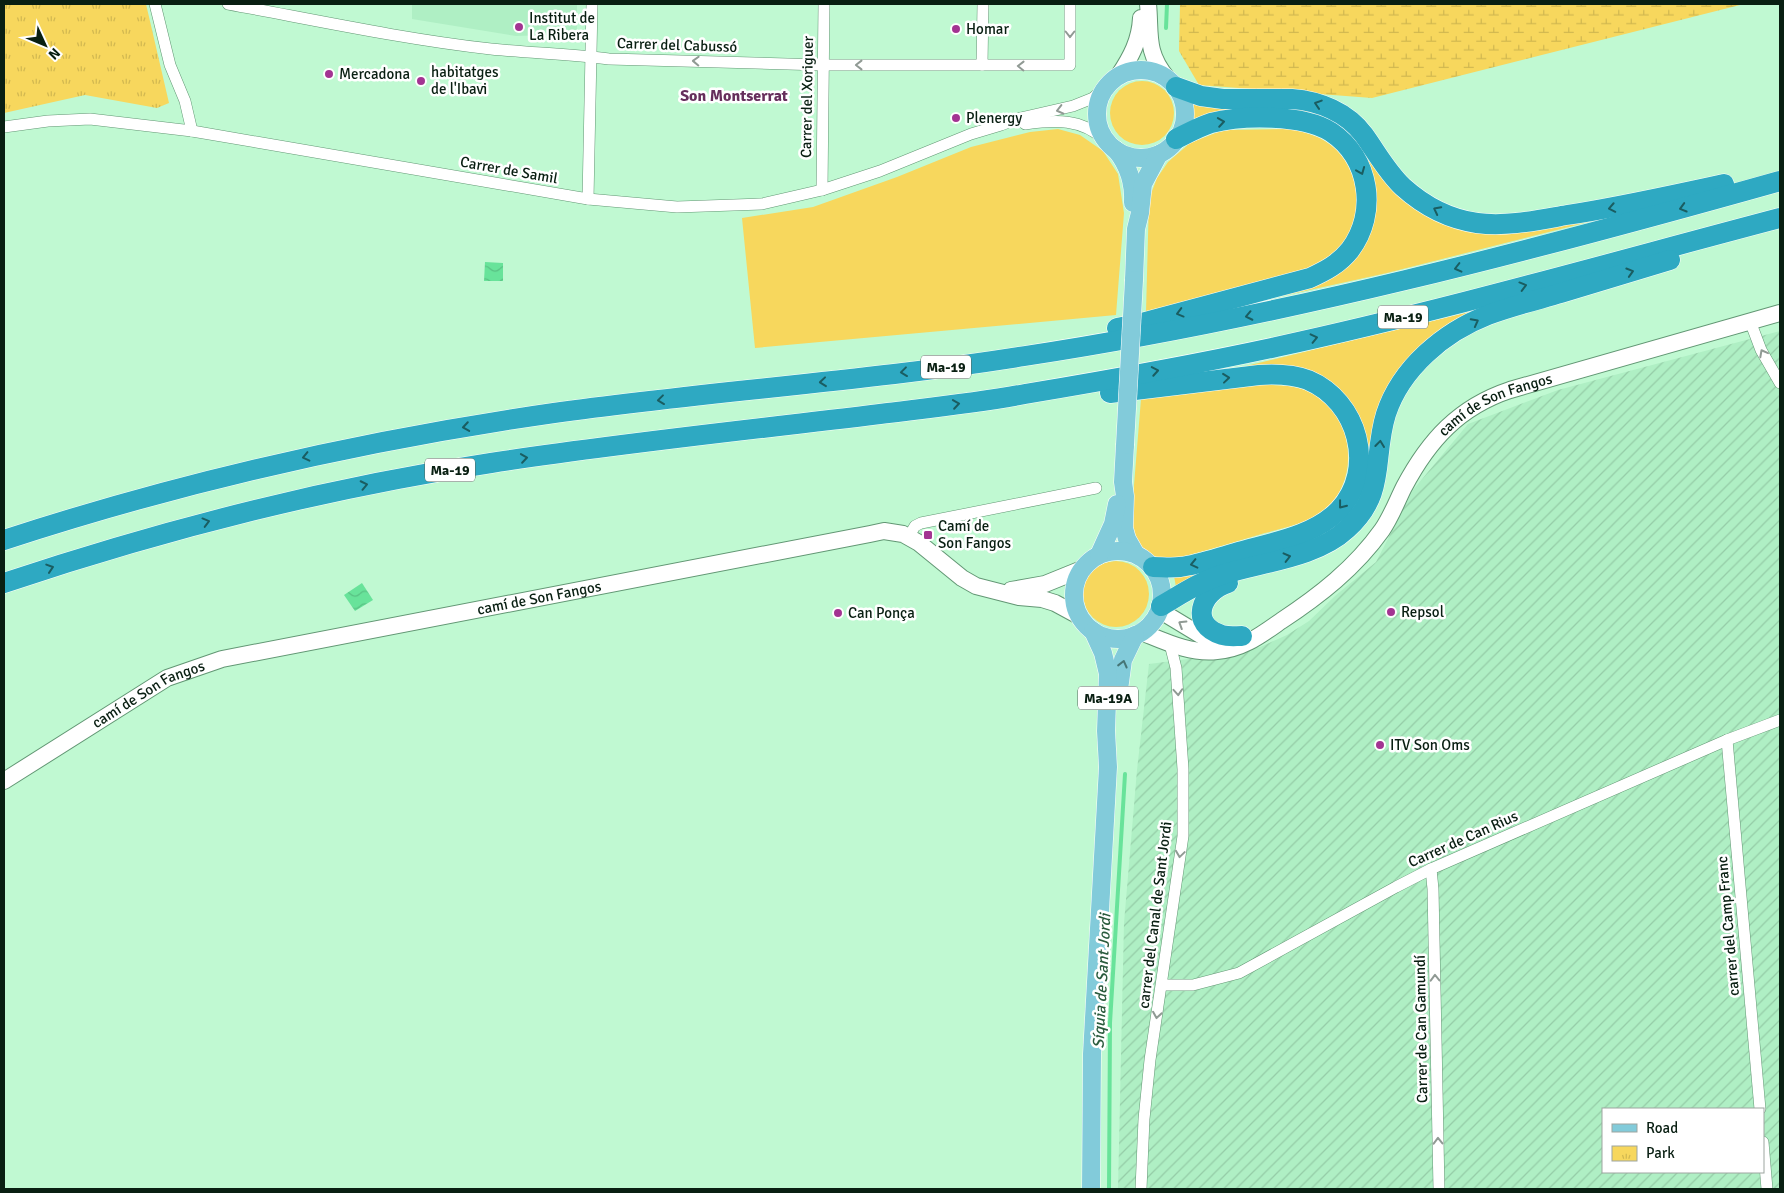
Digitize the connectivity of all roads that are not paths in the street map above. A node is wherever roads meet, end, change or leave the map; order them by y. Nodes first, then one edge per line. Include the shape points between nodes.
1 (155, 4) edge
2 (228, 4) edge
3 (592, 4) edge
4 (824, 4) edge
5 (983, 4) edge
6 (1070, 4) edge
7 (1142, 4) edge
8 (1148, 4) edge
9 (591, 56) junction
10 (822, 65) junction
11 (982, 65) junction
12 (1120, 75) junction
13 (1172, 83) junction
14 (1104, 89) junction
15 (1001, 126) junction
16 (4, 127) edge
17 (192, 131) junction
18 (1176, 139) junction
19 (1110, 145) junction
20 (1159, 154) junction
21 (1780, 179) edge
22 (822, 190) junction
23 (588, 199) junction
24 (1780, 219) edge
25 (1136, 229) junction
26 (1780, 314) edge
27 (1750, 322) junction
28 (1021, 357) junction
29 (1780, 383) edge
30 (1021, 395) junction
31 (1122, 482) junction
32 (1096, 488) dead end
33 (909, 536) junction
34 (4, 540) edge
35 (1135, 553) junction
36 (1099, 555) junction
37 (1262, 563) junction
38 (1153, 567) junction
39 (1082, 569) junction
40 (4, 583) edge
41 (996, 592) junction
42 (1160, 608) junction
43 (1292, 614) junction
44 (1079, 616) junction
45 (1093, 631) junction
46 (1138, 634) junction
47 (1242, 636) junction
48 (1170, 644) junction
49 (1780, 720) edge
50 (1727, 740) junction
51 (1108, 767) junction
52 (4, 781) edge
53 (1431, 869) junction
54 (1162, 984) junction
55 (1760, 1108) edge
56 (1764, 1154) edge
57 (1091, 1189) edge
58 (1141, 1189) edge
59 (1439, 1189) edge
60 (1767, 1189) edge

1 - 17 street via 170,65 185,101
2 - 9 street, Carrer del Cabussó via 491,49
3 - 9 street
4 - 10 street, Carrer del Xoriguer
5 - 11 street
6 -> 11 street, Carrer del Cabussó via 1070,65
7 - 12 street via 1138,40
8 - 13 street via 1150,45 1157,63
10 -> 9 street, Carrer del Cabussó
9 - 23 street
11 -> 10 street, Carrer del Cabussó
10 - 22 street, Carrer del Xoriguer
12 - 13 main road via 1140,70 1154,71
12 - 14 main road
13 - 18 main road via 1182,100 1185,114 1183,128
21 -> 13 highway via 1751,178 1535,221 1509,224 1465,221 1445,214 1413,195 1393,176 1353,123 1331,108 1305,100 1213,98
14 -> 15 street, Carrer de Samil via 1093,98 1073,106
14 - 19 main road via 1097,119
15 - 19 street, Carrer de Samil via 1045,122 1083,125
15 - 22 street, Carrer de Samil via 971,134 880,171
16 - 17 street, Carrer de Samil via 90,119
17 - 23 street, Carrer de Samil
18 - 20 main road
18 -> 28 highway via 1211,124 1246,119 1296,119 1330,132 1354,157 1365,180 1365,219 1356,241 1332,267 1310,278 1142,323 1052,341
19 - 20 main road via 1137,158
19 - 25 main road via 1126,163 1130,173
20 - 25 main road via 1143,184
21 -> 28 highway, Ma-19 via 1600,232 1316,302 1169,332
22 - 23 street, Carrer de Samil via 762,204 677,207
30 -> 24 highway, Ma-19 via 1211,361 1346,331
37 -> 24 highway via 1324,546 1359,517 1374,492 1382,427 1397,389 1421,358 1452,334 1489,315 1743,239
25 - 31 main road, bridge
26 - 27 street, camí de Son Fangos
29 -> 27 street
27 - 43 street, camí de Son Fangos via 1496,394 1473,406 1443,430 1424,454 1387,522 1369,546 1334,582
28 -> 34 highway, Ma-19 via 560,412 388,440 177,488
30 -> 38 highway via 1054,400 1272,374 1308,380 1344,409 1358,437 1359,462 1353,488 1330,517 1311,529 1206,561 1178,567
40 -> 30 highway, Ma-19 via 114,547 206,522 400,478 590,449
31 - 35 main road via 1124,528
31 - 36 main road via 1113,524
32 - 33 street via 921,523
33 - 41 street via 968,582
33 - 52 street, camí de Son Fangos via 891,531 870,534 222,659 167,678
35 - 36 main road via 1120,550
35 - 38 main road
36 - 39 main road
37 - 42 highway via 1202,582
37 - 47 highway via 1246,577 1214,588 1202,607 1202,617 1213,630 1223,636
38 - 42 main road via 1162,588
39 - 41 street via 1045,584
39 - 44 main road via 1074,596
41 - 44 street via 1042,599
42 - 46 main road via 1152,623
47 -> 42 street via 1210,639
43 - 47 street
43 - 48 street via 1248,643 1233,648 1196,651
44 - 45 main road
45 - 46 main road via 1114,639
45 - 51 main road, Ma-19A via 1108,674
46 - 48 street
51 -> 46 main road, Ma-19A via 1121,667
48 -> 54 street, carrer del Canal de Sant Jordi via 1178,686 1183,836
49 - 50 street, Carrer de Can Rius
50 - 53 street, Carrer de Can Rius
50 - 55 street, carrer del Camp Franc
51 - 57 main road, Ma-19A via 1092,1054
53 - 54 street, Carrer de Can Rius via 1239,973 1193,985
59 -> 53 street, Carrer de Can Gamundí
54 -> 58 street, carrer del Canal de Sant Jordi via 1150,1060
56 - 60 street

